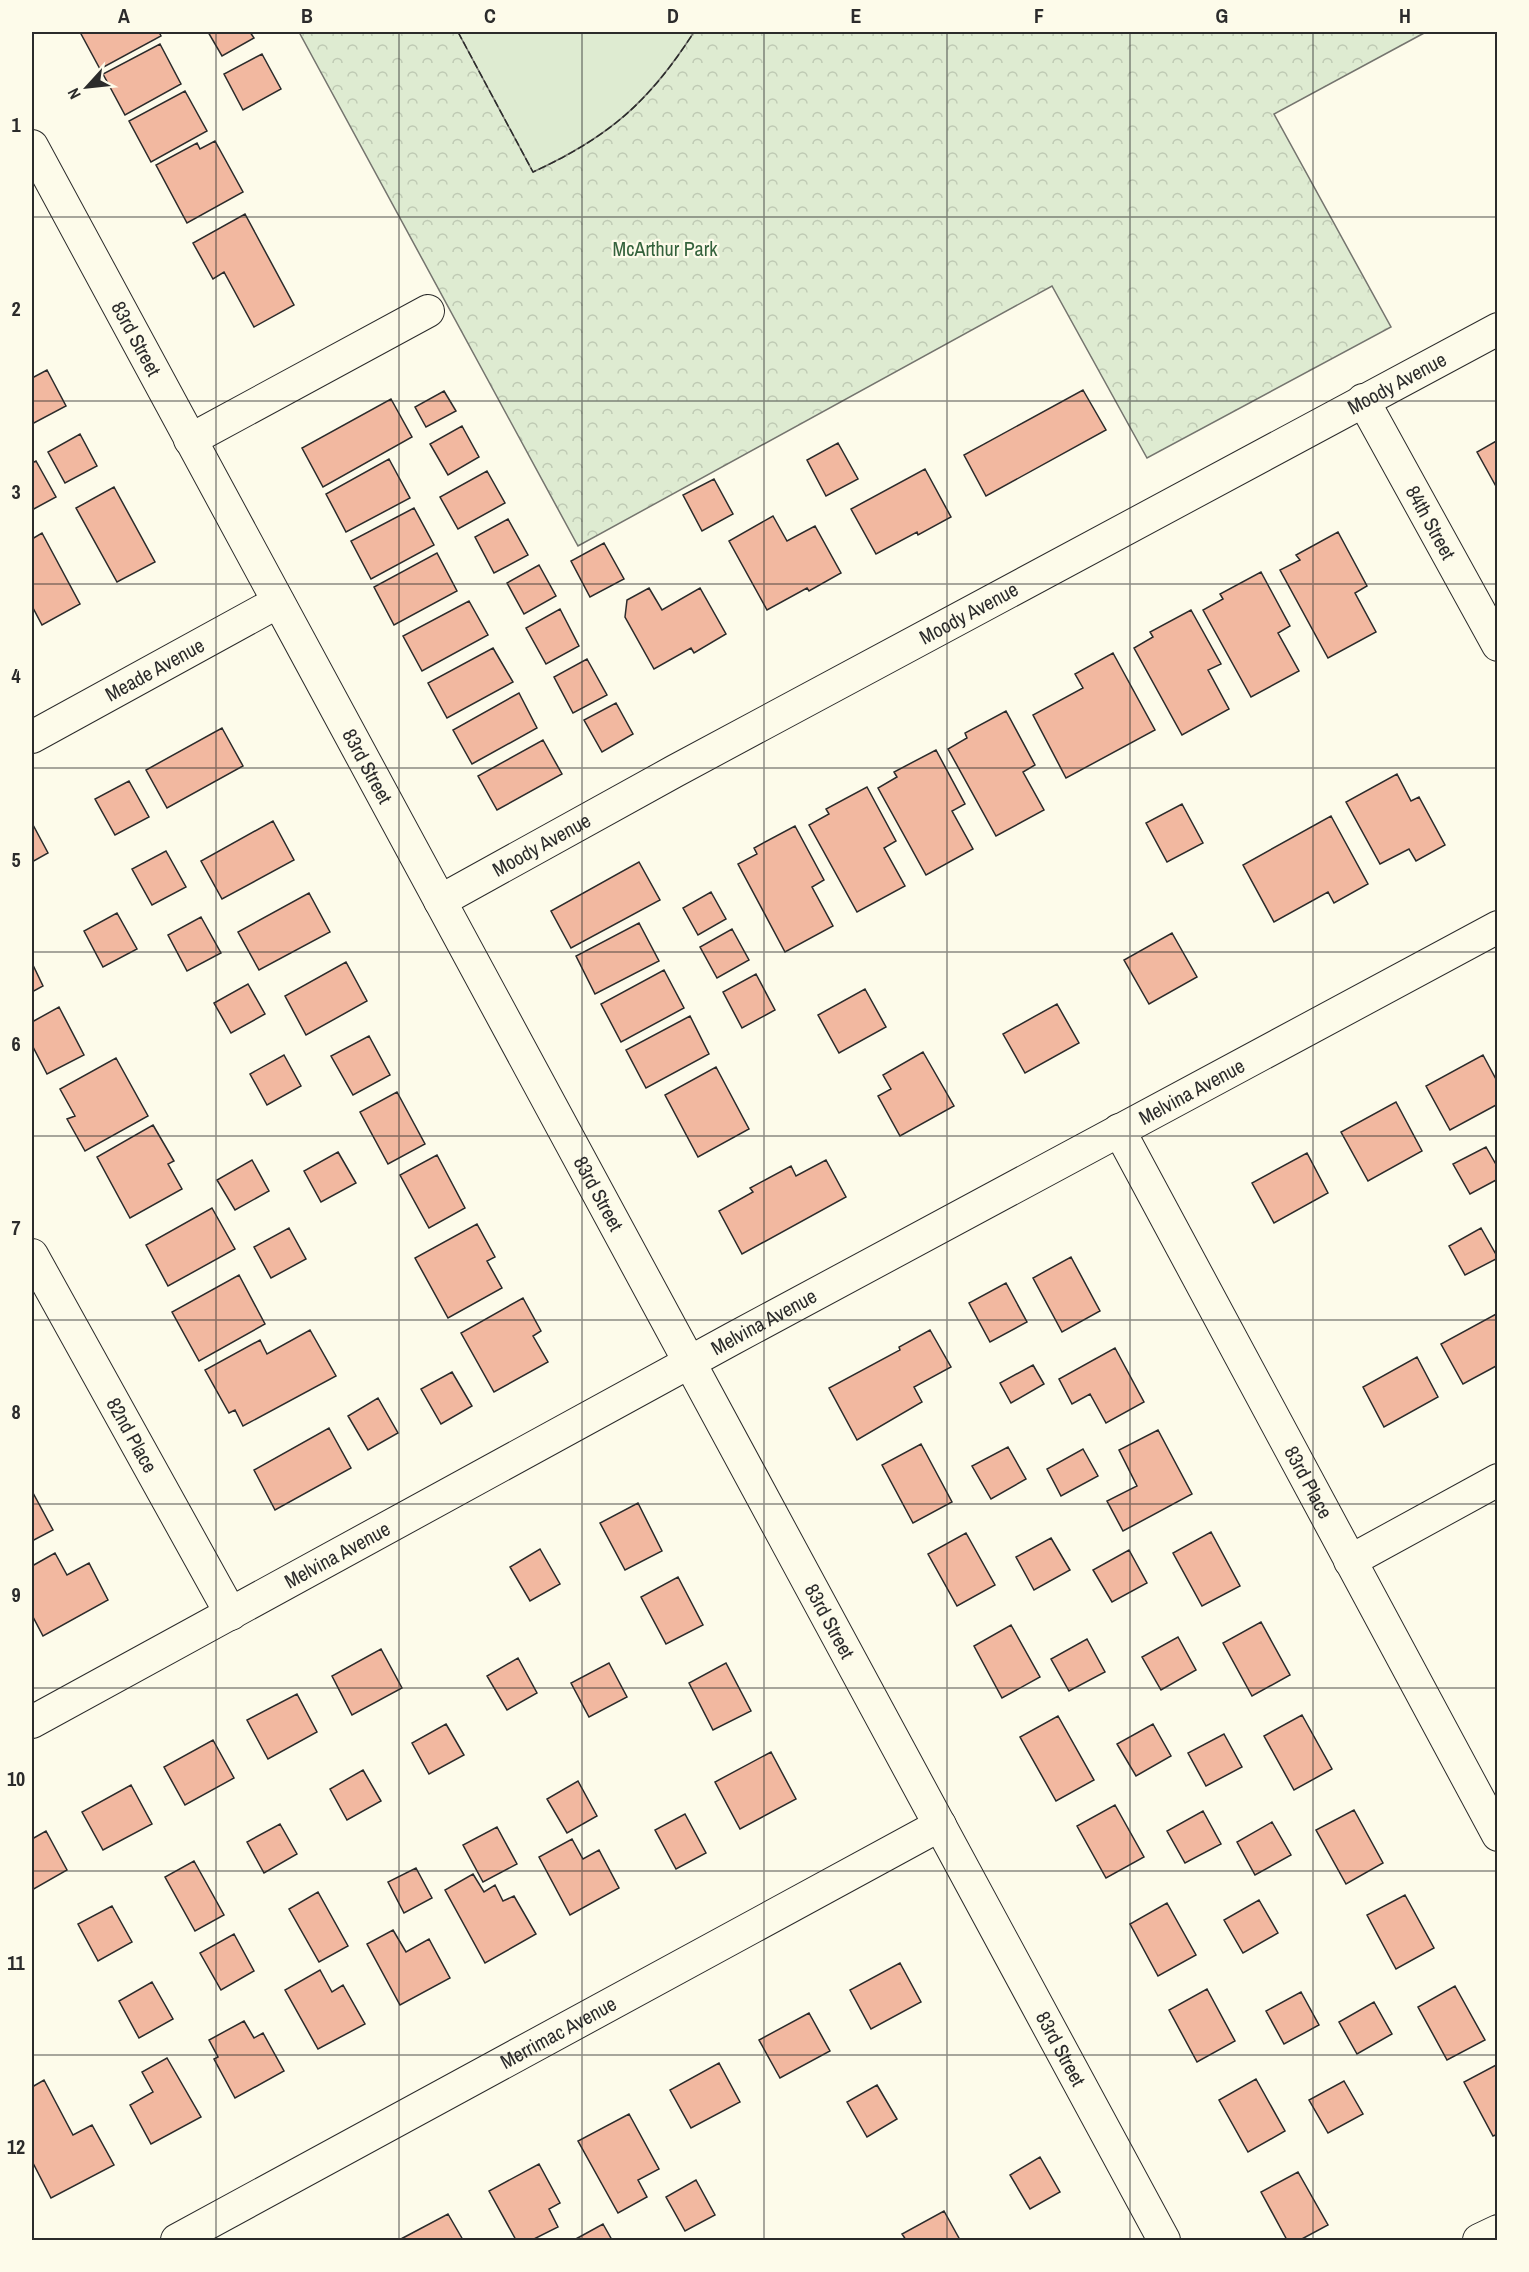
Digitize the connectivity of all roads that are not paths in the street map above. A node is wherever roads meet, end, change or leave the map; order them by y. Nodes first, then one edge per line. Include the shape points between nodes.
1 (32, 146) edge
2 (428, 311) dead end
3 (1497, 329) edge
4 (1364, 400) junction
5 (190, 440) junction
6 (278, 602) junction
7 (1497, 645) edge
8 (32, 737) edge
9 (440, 901) junction
10 (1497, 927) edge
11 (1119, 1130) junction
12 (32, 1255) edge
13 (690, 1362) junction
14 (1497, 1480) edge
15 (1350, 1561) junction
16 (231, 1614) junction
17 (32, 1722) edge
18 (940, 1825) junction
19 (1497, 1835) edge
20 (1497, 2231) edge
21 (177, 2241) edge
22 (1164, 2241) edge
23 (1479, 2241) edge

1 - 5 street, 83rd Street
2 - 5 street
3 - 4 street, Moody Avenue
4 - 7 street, 84th Street
4 - 9 street, Moody Avenue
5 - 6 street, 83rd Street
6 - 8 street, Meade Avenue
6 - 9 street, 83rd Street
9 - 13 street, 83rd Street
10 - 11 street, Melvina Avenue
11 - 13 street, Melvina Avenue
11 - 15 street, 83rd Place
12 - 16 street, 82nd Place
13 - 16 street, Melvina Avenue
13 - 18 street, 83rd Street
14 - 15 street
15 - 19 street, 83rd Place
16 - 17 street, Melvina Avenue
18 - 21 street, Merrimac Avenue
18 - 22 street, 83rd Street
20 - 23 street

